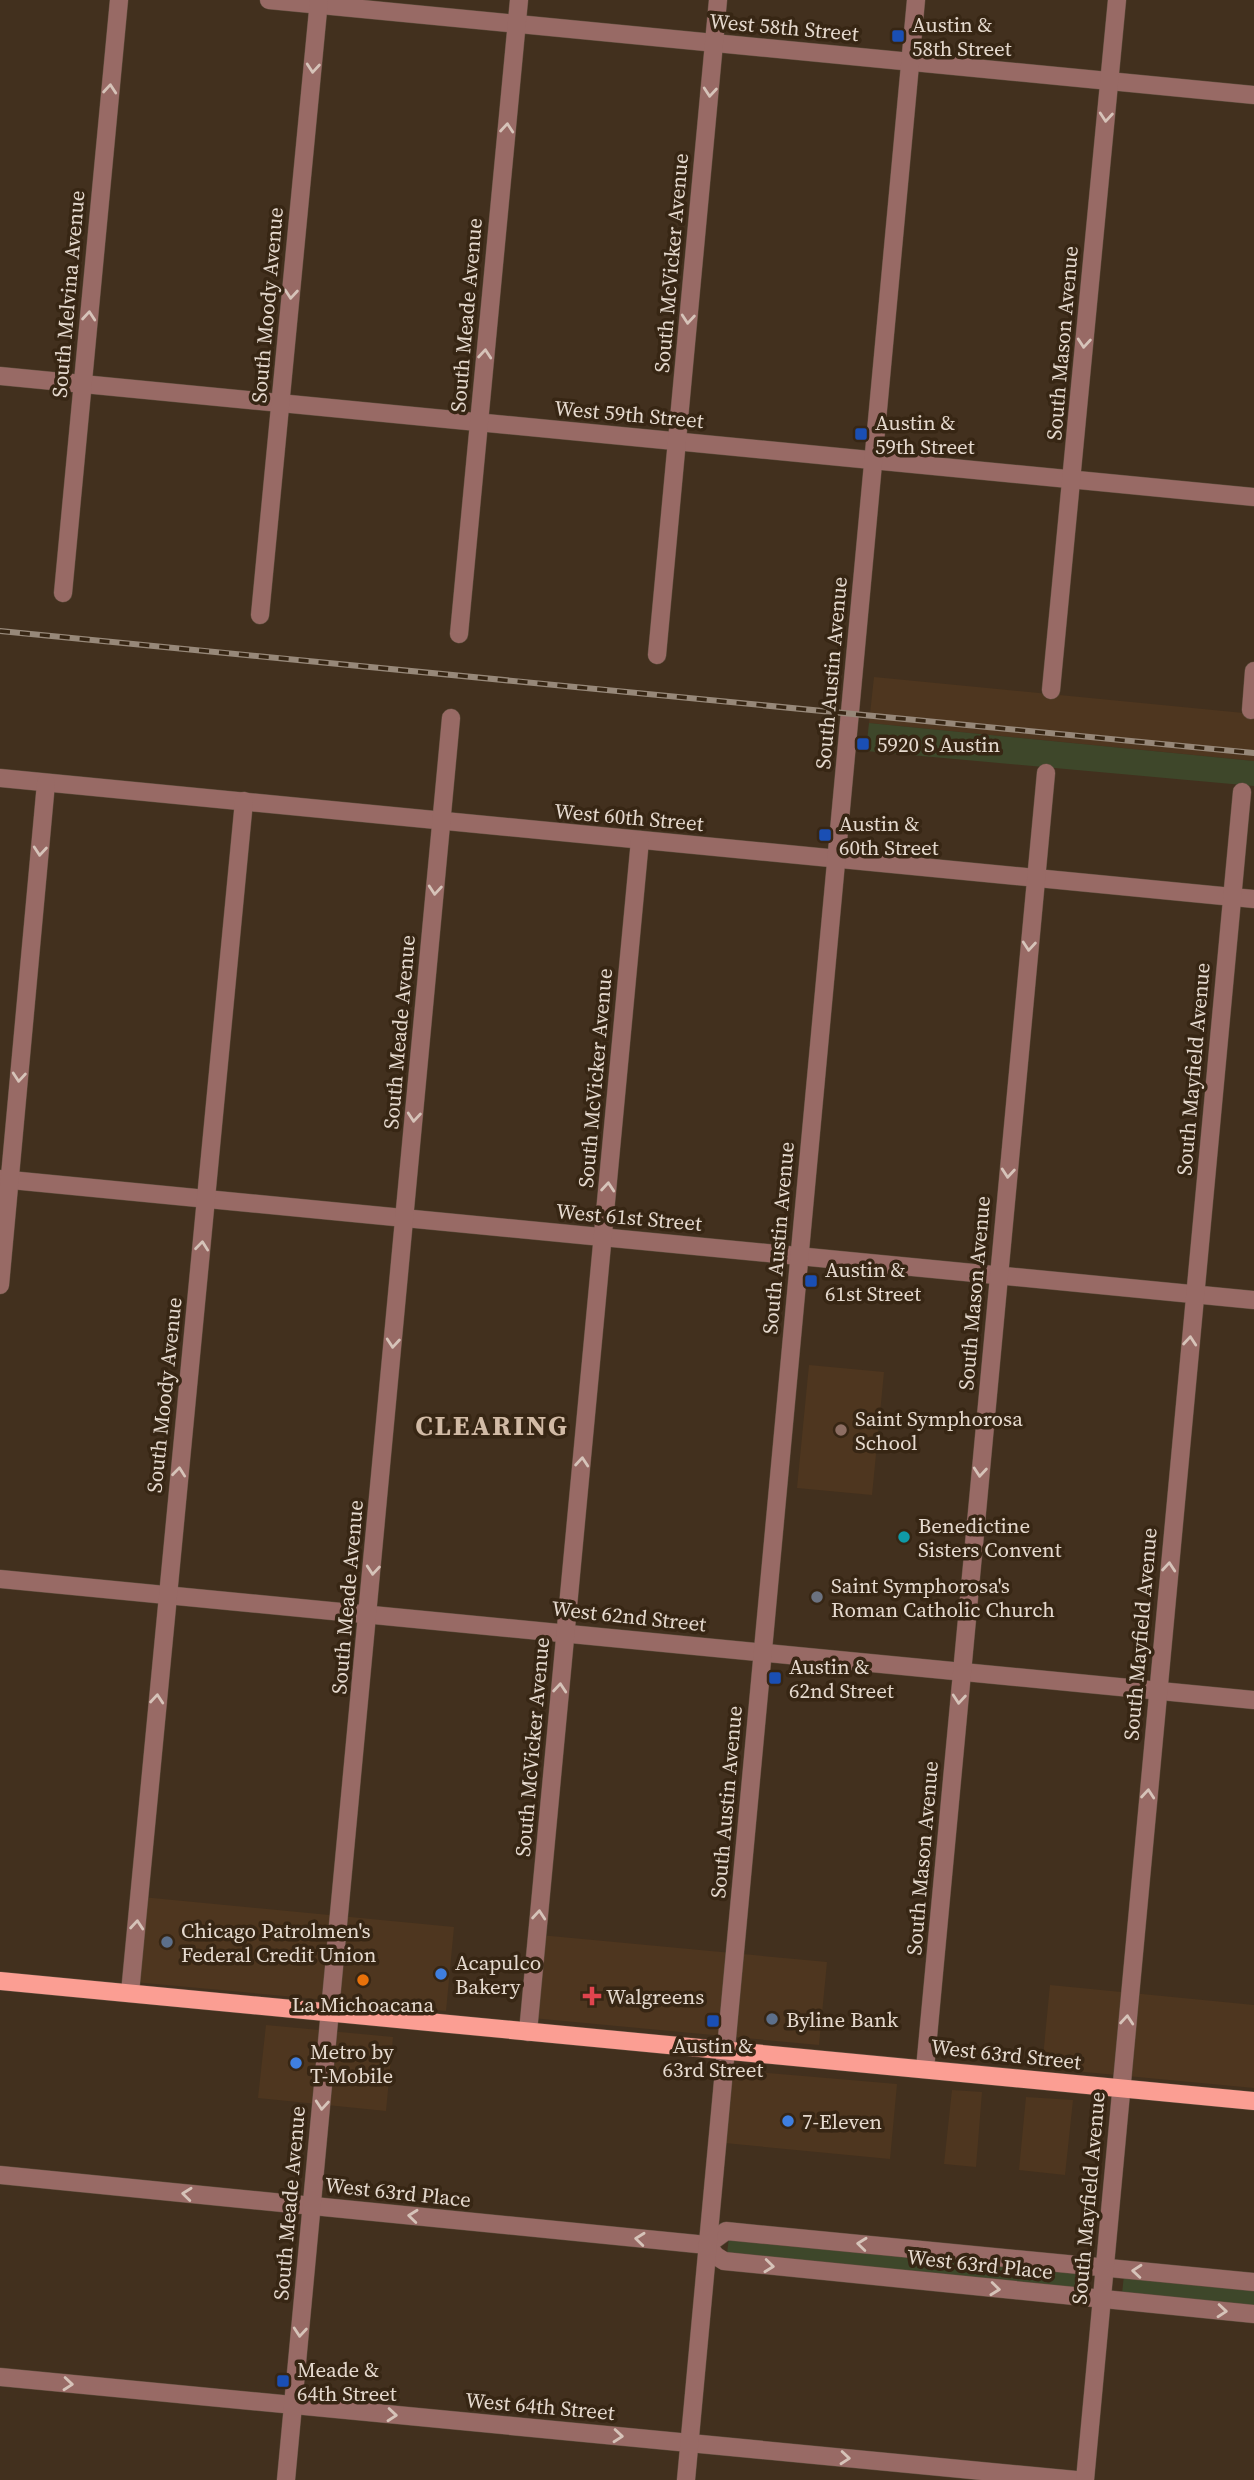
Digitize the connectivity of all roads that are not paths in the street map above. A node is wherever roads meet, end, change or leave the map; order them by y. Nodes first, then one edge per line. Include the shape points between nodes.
1 (119, 0) edge
2 (269, 0) edge
3 (519, 0) edge
4 (718, 0) edge
5 (916, 0) edge
6 (1117, 0) edge
7 (319, 2) edge
8 (516, 24) junction
9 (714, 43) junction
10 (910, 62) junction
11 (1109, 81) junction
12 (1254, 94) edge
13 (0, 376) edge
14 (83, 384) junction
15 (281, 403) junction
16 (479, 422) junction
17 (677, 440) junction
18 (874, 461) junction
19 (1072, 480) junction
20 (1254, 497) edge
21 (62, 593) dead end
22 (260, 615) dead end
23 (459, 634) dead end
24 (657, 655) dead end
25 (1254, 671) edge
26 (1051, 690) dead end
27 (1251, 710) dead end
28 (451, 718) dead end
29 (1046, 773) dead end
30 (0, 778) edge
31 (46, 783) junction
32 (1242, 792) dead end
33 (244, 802) junction
34 (441, 822) junction
35 (640, 841) junction
36 (836, 860) junction
37 (1035, 878) junction
38 (1232, 896) junction
39 (1254, 899) edge
40 (5, 1180) edge
41 (207, 1200) junction
42 (405, 1218) junction
43 (603, 1237) junction
44 (800, 1256) junction
45 (998, 1275) junction
46 (0, 1285) edge
47 (1195, 1294) junction
48 (1254, 1300) edge
49 (0, 1579) edge
50 (167, 1595) junction
51 (368, 1614) junction
52 (565, 1633) junction
53 (762, 1652) junction
54 (962, 1671) junction
55 (1158, 1690) junction
56 (1254, 1700) edge
57 (0, 1981) edge
58 (130, 1993) junction
59 (330, 2013) junction
60 (528, 2032) junction
61 (725, 2050) junction
62 (925, 2069) junction
63 (1121, 2088) junction
64 (1254, 2101) edge
65 (0, 2175) edge
66 (312, 2207) junction
67 (707, 2245) junction
68 (1104, 2268) junction
69 (1254, 2282) edge
70 (1101, 2299) junction
71 (1254, 2314) edge
72 (0, 2377) edge
73 (293, 2405) junction
74 (689, 2443) junction
75 (286, 2480) edge
76 (686, 2480) edge
77 (1076, 2480) edge
78 (1085, 2480) edge

14 -> 1 street, South Melvina Avenue
2 - 7 street, West 58th Street
3 - 8 street, South Meade Avenue
4 - 9 street, South McVicker Avenue
5 - 10 street, South Austin Avenue
6 - 11 street, South Mason Avenue
7 - 8 street, West 58th Street
7 -> 15 street, South Moody Avenue
8 - 9 street, West 58th Street
16 -> 8 street, South Meade Avenue
9 - 10 street, West 58th Street
9 -> 17 street, South McVicker Avenue
10 - 11 street, West 58th Street
10 - 18 street, South Austin Avenue
11 - 12 street, West 58th Street
11 -> 19 street, South Mason Avenue
13 - 14 street, West 59th Street
14 - 15 street, West 59th Street
14 - 21 street, South Melvina Avenue
15 - 16 street, West 59th Street
15 - 22 street, South Moody Avenue
16 - 17 street, West 59th Street
16 - 23 street, South Meade Avenue
17 - 18 street, West 59th Street
17 - 24 street, South McVicker Avenue
18 - 19 street, West 59th Street
18 - 36 street, South Austin Avenue
19 - 20 street, West 59th Street
19 - 26 street, South Mason Avenue
25 - 27 street
28 - 34 street, South Meade Avenue
29 - 37 street, South Mason Avenue
30 - 31 street, West 60th Street
31 - 33 street, West 60th Street
31 -> 40 street
32 - 38 street, South Mayfield Avenue
33 - 34 street, West 60th Street
33 - 41 street, South Moody Avenue
34 - 35 street, West 60th Street
34 -> 42 street, South Meade Avenue
35 - 36 street, West 60th Street
43 -> 35 street, South McVicker Avenue
36 - 37 street, West 60th Street
36 - 44 street, South Austin Avenue
37 - 38 street, West 60th Street
37 -> 45 street, South Mason Avenue
38 - 39 street, West 60th Street
38 - 47 street, South Mayfield Avenue
40 - 41 street, West 61st Street
40 - 46 street
41 - 42 street, West 61st Street
50 -> 41 street, South Moody Avenue
42 - 43 street, West 61st Street
42 -> 51 street, South Meade Avenue
43 - 44 street, West 61st Street
52 -> 43 street, South McVicker Avenue
44 - 45 street, West 61st Street
44 - 53 street, South Austin Avenue
45 - 47 street, West 61st Street
45 -> 54 street, South Mason Avenue
47 - 48 street, West 61st Street
55 -> 47 street, South Mayfield Avenue
49 - 50 street, West 62nd Street
50 - 51 street, West 62nd Street
58 -> 50 street, South Moody Avenue
51 - 52 street, West 62nd Street
51 - 59 street, South Meade Avenue
52 - 53 street, West 62nd Street
60 -> 52 street, South McVicker Avenue
53 - 54 street, West 62nd Street
53 - 61 street, South Austin Avenue
54 - 55 street, West 62nd Street
54 -> 62 street, South Mason Avenue
55 - 56 street, West 62nd Street
63 -> 55 street, South Mayfield Avenue
57 - 58 main road, West 63rd Street
58 - 59 main road, West 63rd Street
59 - 60 main road, West 63rd Street
59 -> 66 street, South Meade Avenue
60 - 61 main road, West 63rd Street
61 - 62 main road, West 63rd Street
61 - 67 street, South Austin Avenue
62 - 63 main road, West 63rd Street
63 - 64 main road, West 63rd Street
63 - 68 street, South Mayfield Avenue
66 -> 65 street, West 63rd Place
67 -> 66 street, West 63rd Place
66 -> 73 street, South Meade Avenue
68 -> 67 street, West 63rd Place via 726,2231
67 -> 70 street, West 63rd Place via 724,2261
67 - 74 street, South Austin Avenue
69 -> 68 street, West 63rd Place
68 - 70 street, South Mayfield Avenue
70 -> 71 street, West 63rd Place
70 - 78 street, South Mayfield Avenue
72 -> 73 street, West 64th Street
73 -> 74 street, West 64th Street
73 - 75 street, South Meade Avenue
74 - 76 street, South Austin Avenue
74 -> 77 street, West 64th Street

